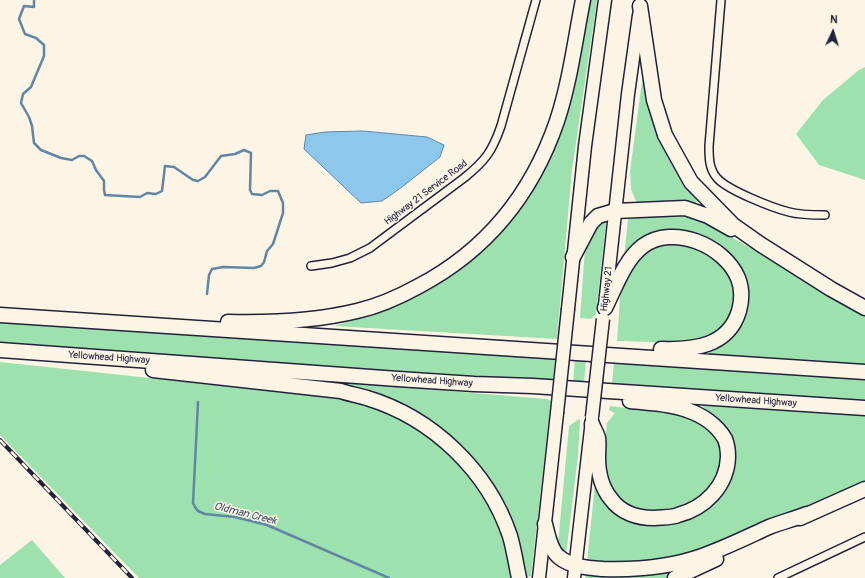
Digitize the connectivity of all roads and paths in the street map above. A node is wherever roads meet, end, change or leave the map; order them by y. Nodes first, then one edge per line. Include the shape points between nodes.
1 (536, 0) edge
2 (583, 0) edge
3 (605, 0) edge
4 (721, 0) edge
5 (641, 3) edge
6 (615, 211) junction
7 (825, 215) dead end
8 (760, 244) junction
9 (574, 257) junction
10 (311, 266) dead end
11 (865, 308) edge
12 (604, 313) junction
13 (0, 315) edge
14 (134, 325) junction
15 (0, 351) edge
16 (618, 355) junction
17 (865, 372) edge
18 (474, 384) junction
19 (865, 408) edge
20 (592, 421) junction
21 (865, 489) edge
22 (807, 514) junction
23 (545, 524) junction
24 (865, 538) edge
25 (575, 572) edge
26 (519, 578) edge
27 (539, 578) edge
28 (675, 578) edge
29 (778, 578) edge

1 - 10 street, Highway 21 Service Road via 501,126 488,155 464,178 370,248 350,258
2 - 14 highway via 557,121 542,158 508,214 485,239 450,268 392,299 339,315 234,322 145,319
3 - 9 main road
4 - 7 street via 708,159 711,168 717,178 728,187 769,206 789,212
5 - 6 main road, Highway 21
5 - 8 highway via 654,100 665,135 691,182 733,225
6 - 8 highway via 685,208 708,216
6 - 9 highway via 598,216 591,223
6 - 12 main road, Highway 21
8 - 11 highway
9 - 23 main road, bridge
12 - 16 highway via 632,256 648,243 660,238 682,237 709,248 724,259 737,277 741,304 736,319 714,342 682,350 630,348
12 - 20 main road, Highway 21, bridge
13 - 14 highway
14 - 16 highway
15 - 18 highway, Yellowhead Highway
15 - 26 highway via 72,362 313,387 341,391 387,405 413,418 439,436 461,456 478,477 505,523
16 - 17 highway
18 - 19 highway, Yellowhead Highway
18 - 20 highway via 669,405 686,410 699,415 720,431 726,440 727,469 717,490 697,508 678,516 648,518 633,515 617,507 605,491 598,464 598,439
20 - 25 main road, Highway 21
21 - 22 highway
22 - 25 highway via 702,556 683,561 624,569 592,568
22 - 28 highway
23 - 25 highway via 554,551
23 - 27 main road
24 - 29 street

